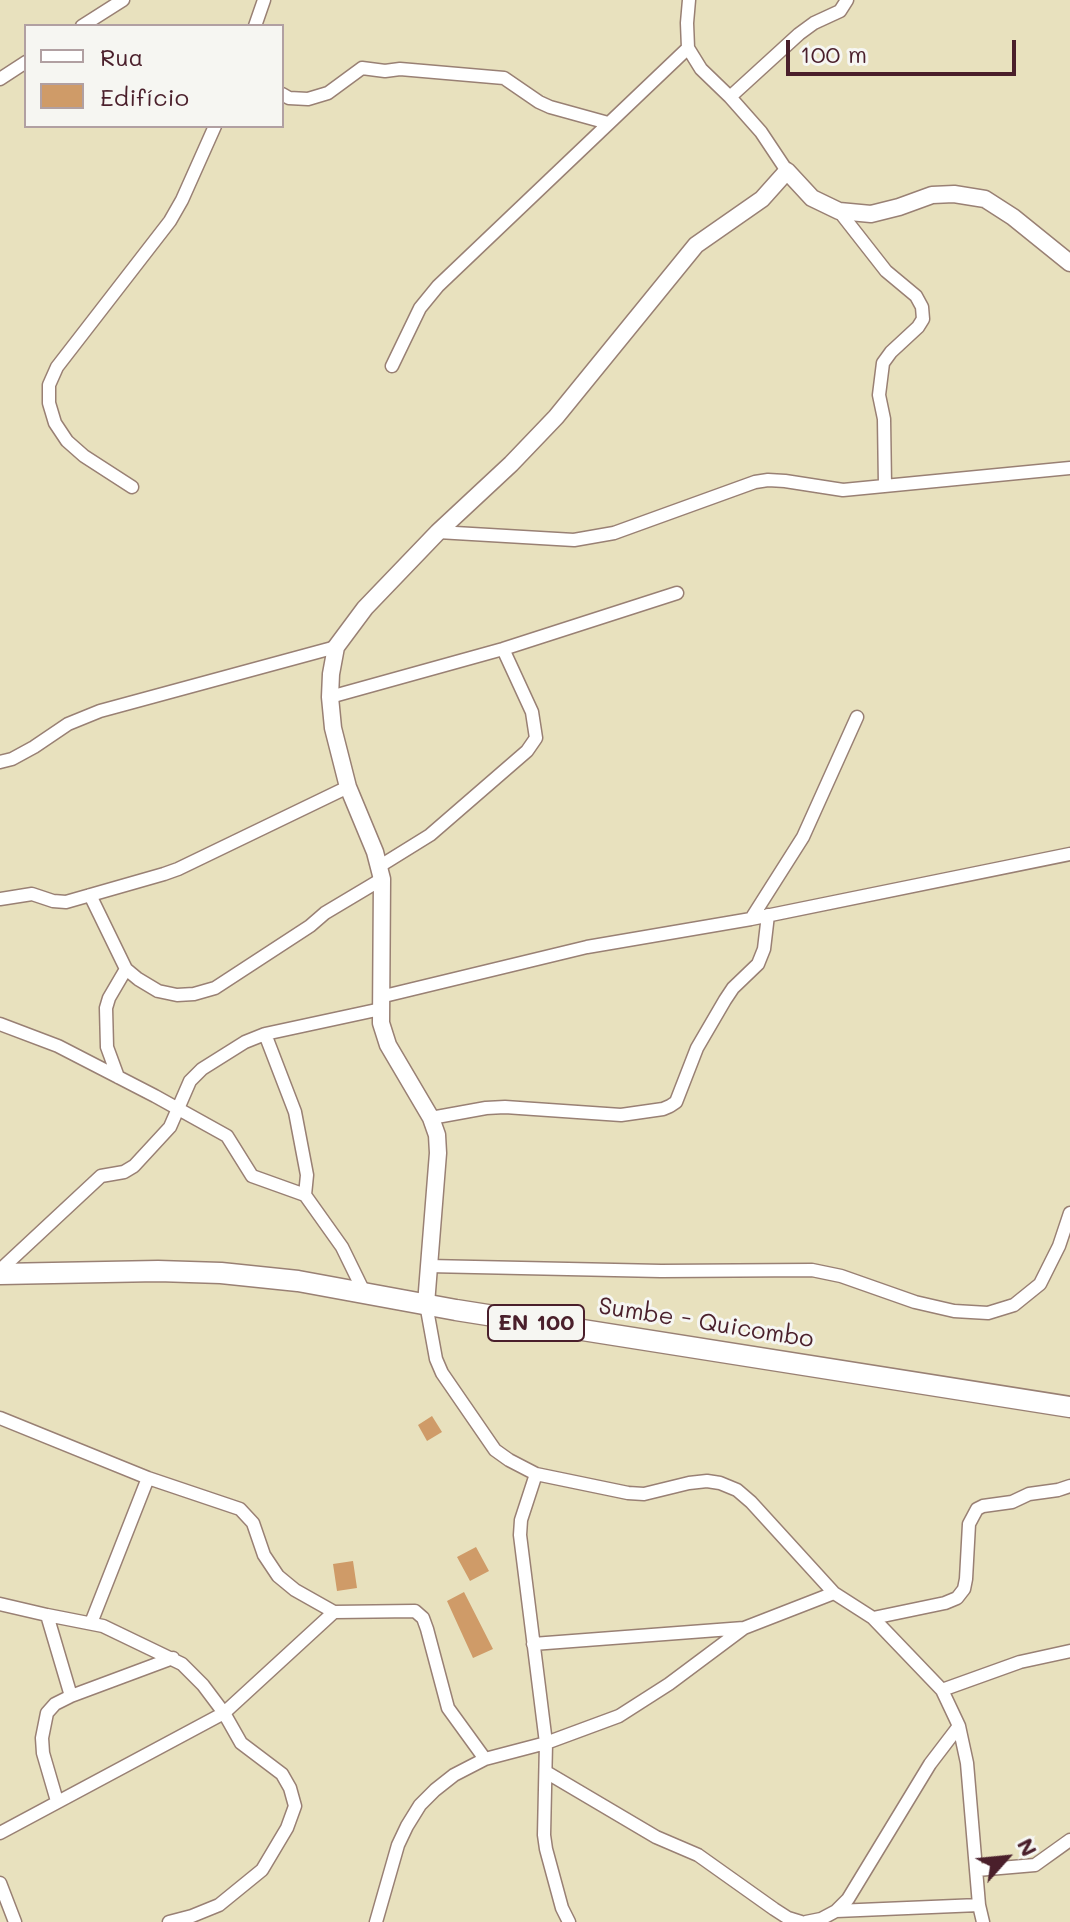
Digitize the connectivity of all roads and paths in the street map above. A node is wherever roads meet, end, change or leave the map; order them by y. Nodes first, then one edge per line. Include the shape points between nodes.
1 (123, 0) edge
2 (264, 0) edge
3 (689, 0) edge
4 (847, 0) edge
5 (85, 24) edge
6 (256, 24) edge
7 (688, 48) junction
8 (24, 63) edge
9 (0, 79) edge
10 (284, 95) edge
11 (730, 97) junction
12 (608, 123) junction
13 (214, 128) edge
14 (787, 171) junction
15 (839, 211) junction
16 (1070, 263) edge
17 (392, 366) dead end
18 (1070, 468) edge
19 (885, 486) junction
20 (132, 487) dead end
21 (438, 532) junction
22 (677, 593) dead end
23 (336, 647) junction
24 (503, 649) junction
25 (330, 697) junction
26 (857, 717) dead end
27 (0, 762) edge
28 (348, 787) junction
29 (1070, 854) edge
30 (381, 873) junction
31 (90, 895) junction
32 (0, 899) edge
33 (768, 915) junction
34 (751, 919) junction
35 (126, 969) junction
36 (380, 1003) junction
37 (0, 1024) edge
38 (265, 1034) junction
39 (118, 1077) junction
40 (179, 1110) junction
41 (431, 1118) junction
42 (305, 1195) junction
43 (1070, 1213) edge
44 (428, 1266) junction
45 (0, 1272) edge
46 (365, 1294) junction
47 (426, 1304) junction
48 (1070, 1407) edge
49 (0, 1418) edge
50 (536, 1474) junction
51 (148, 1478) junction
52 (1070, 1486) edge
53 (834, 1593) junction
54 (0, 1604) edge
55 (334, 1612) junction
56 (47, 1615) junction
57 (873, 1618) junction
58 (91, 1623) junction
59 (744, 1628) junction
60 (533, 1644) junction
61 (1070, 1651) edge
62 (173, 1658) junction
63 (942, 1690) junction
64 (71, 1696) junction
65 (224, 1713) junction
66 (959, 1726) junction
67 (546, 1743) junction
68 (485, 1759) junction
69 (546, 1772) junction
70 (57, 1801) junction
71 (0, 1833) edge
72 (1070, 1840) edge
73 (977, 1870) junction
74 (0, 1883) edge
75 (979, 1905) junction
76 (836, 1911) junction
77 (15, 1922) edge
78 (169, 1922) edge
79 (376, 1922) edge
80 (569, 1922) edge
81 (804, 1922) edge
82 (983, 1922) edge

1 - 5 street
2 - 6 street
3 - 7 street
4 - 11 street via 840,11 799,34
7 - 11 street
7 - 12 street
8 - 9 street
10 - 12 street via 308,99 328,93 362,68 395,68 504,78 539,102
11 - 14 street
12 - 17 street via 438,286 420,308
13 - 20 street via 170,221 57,367 49,385 55,423 67,441
14 - 15 street via 812,198
14 - 21 street via 762,199 696,245 556,417
15 - 16 street via 871,214 932,195 985,199
15 - 19 street via 922,307 918,327 883,363 879,395
18 - 19 street
19 - 21 street via 843,490 755,482 614,533 574,540
21 - 23 street via 365,608
22 - 24 street
23 - 25 street
23 - 27 street via 100,711
24 - 25 street
24 - 30 street via 532,712 536,738
25 - 28 street
26 - 34 street via 803,837
28 - 30 street
28 - 31 street via 178,869
29 - 33 street
30 - 35 street via 215,988 177,995 158,991
30 - 36 street
31 - 32 street via 66,902 32,894
31 - 35 street
33 - 34 street
33 - 41 street via 758,964 725,1000 670,1106 621,1115 505,1107
34 - 36 street via 587,947
35 - 39 street via 106,1008 107,1047
36 - 38 street
36 - 41 street via 388,1045
37 - 39 street
38 - 40 street via 202,1069 190,1081
38 - 42 street via 295,1112 307,1175
39 - 40 street
40 - 42 street via 227,1136 252,1176
40 - 45 street via 167,1132 134,1166 101,1176
41 - 44 street via 438,1153
42 - 46 street via 342,1247
43 - 44 street via 1040,1284 1014,1305 988,1313 915,1302 812,1270
44 - 47 street
45 - 46 main road, Sumbe - Quicombo / EN 100 via 221,1273
46 - 47 main road, Sumbe - Quicombo / EN 100
47 - 48 main road, Sumbe - Quicombo / EN 100
47 - 50 street via 442,1373 495,1450
49 - 51 street
50 - 53 street via 628,1493 707,1481 737,1490
50 - 60 street via 520,1535
51 - 55 street via 240,1509 253,1523 278,1576
51 - 58 street
52 - 57 street via 977,1509 969,1524 964,1589 957,1598
53 - 57 street
53 - 59 street
54 - 56 street
55 - 65 street
55 - 68 street via 405,1610 423,1618 448,1708
56 - 58 street
56 - 64 street
57 - 63 street
58 - 62 street
59 - 60 street
59 - 67 street via 619,1716
60 - 67 street
61 - 63 street via 1020,1662
62 - 64 street
62 - 65 street via 191,1671
63 - 66 street
64 - 70 street via 55,1704 44,1724 43,1753
65 - 70 street
65 - 78 street via 241,1743 282,1774 295,1806 262,1870 219,1905
66 - 73 street
66 - 76 street
67 - 68 street
67 - 69 street
68 - 79 street via 454,1775 420,1805 398,1845
69 - 80 street via 546,1849
69 - 81 street via 656,1837 698,1855 788,1918
70 - 71 street
72 - 73 street via 1035,1865
73 - 75 street
74 - 77 street
75 - 76 street
75 - 82 street
76 - 81 street

